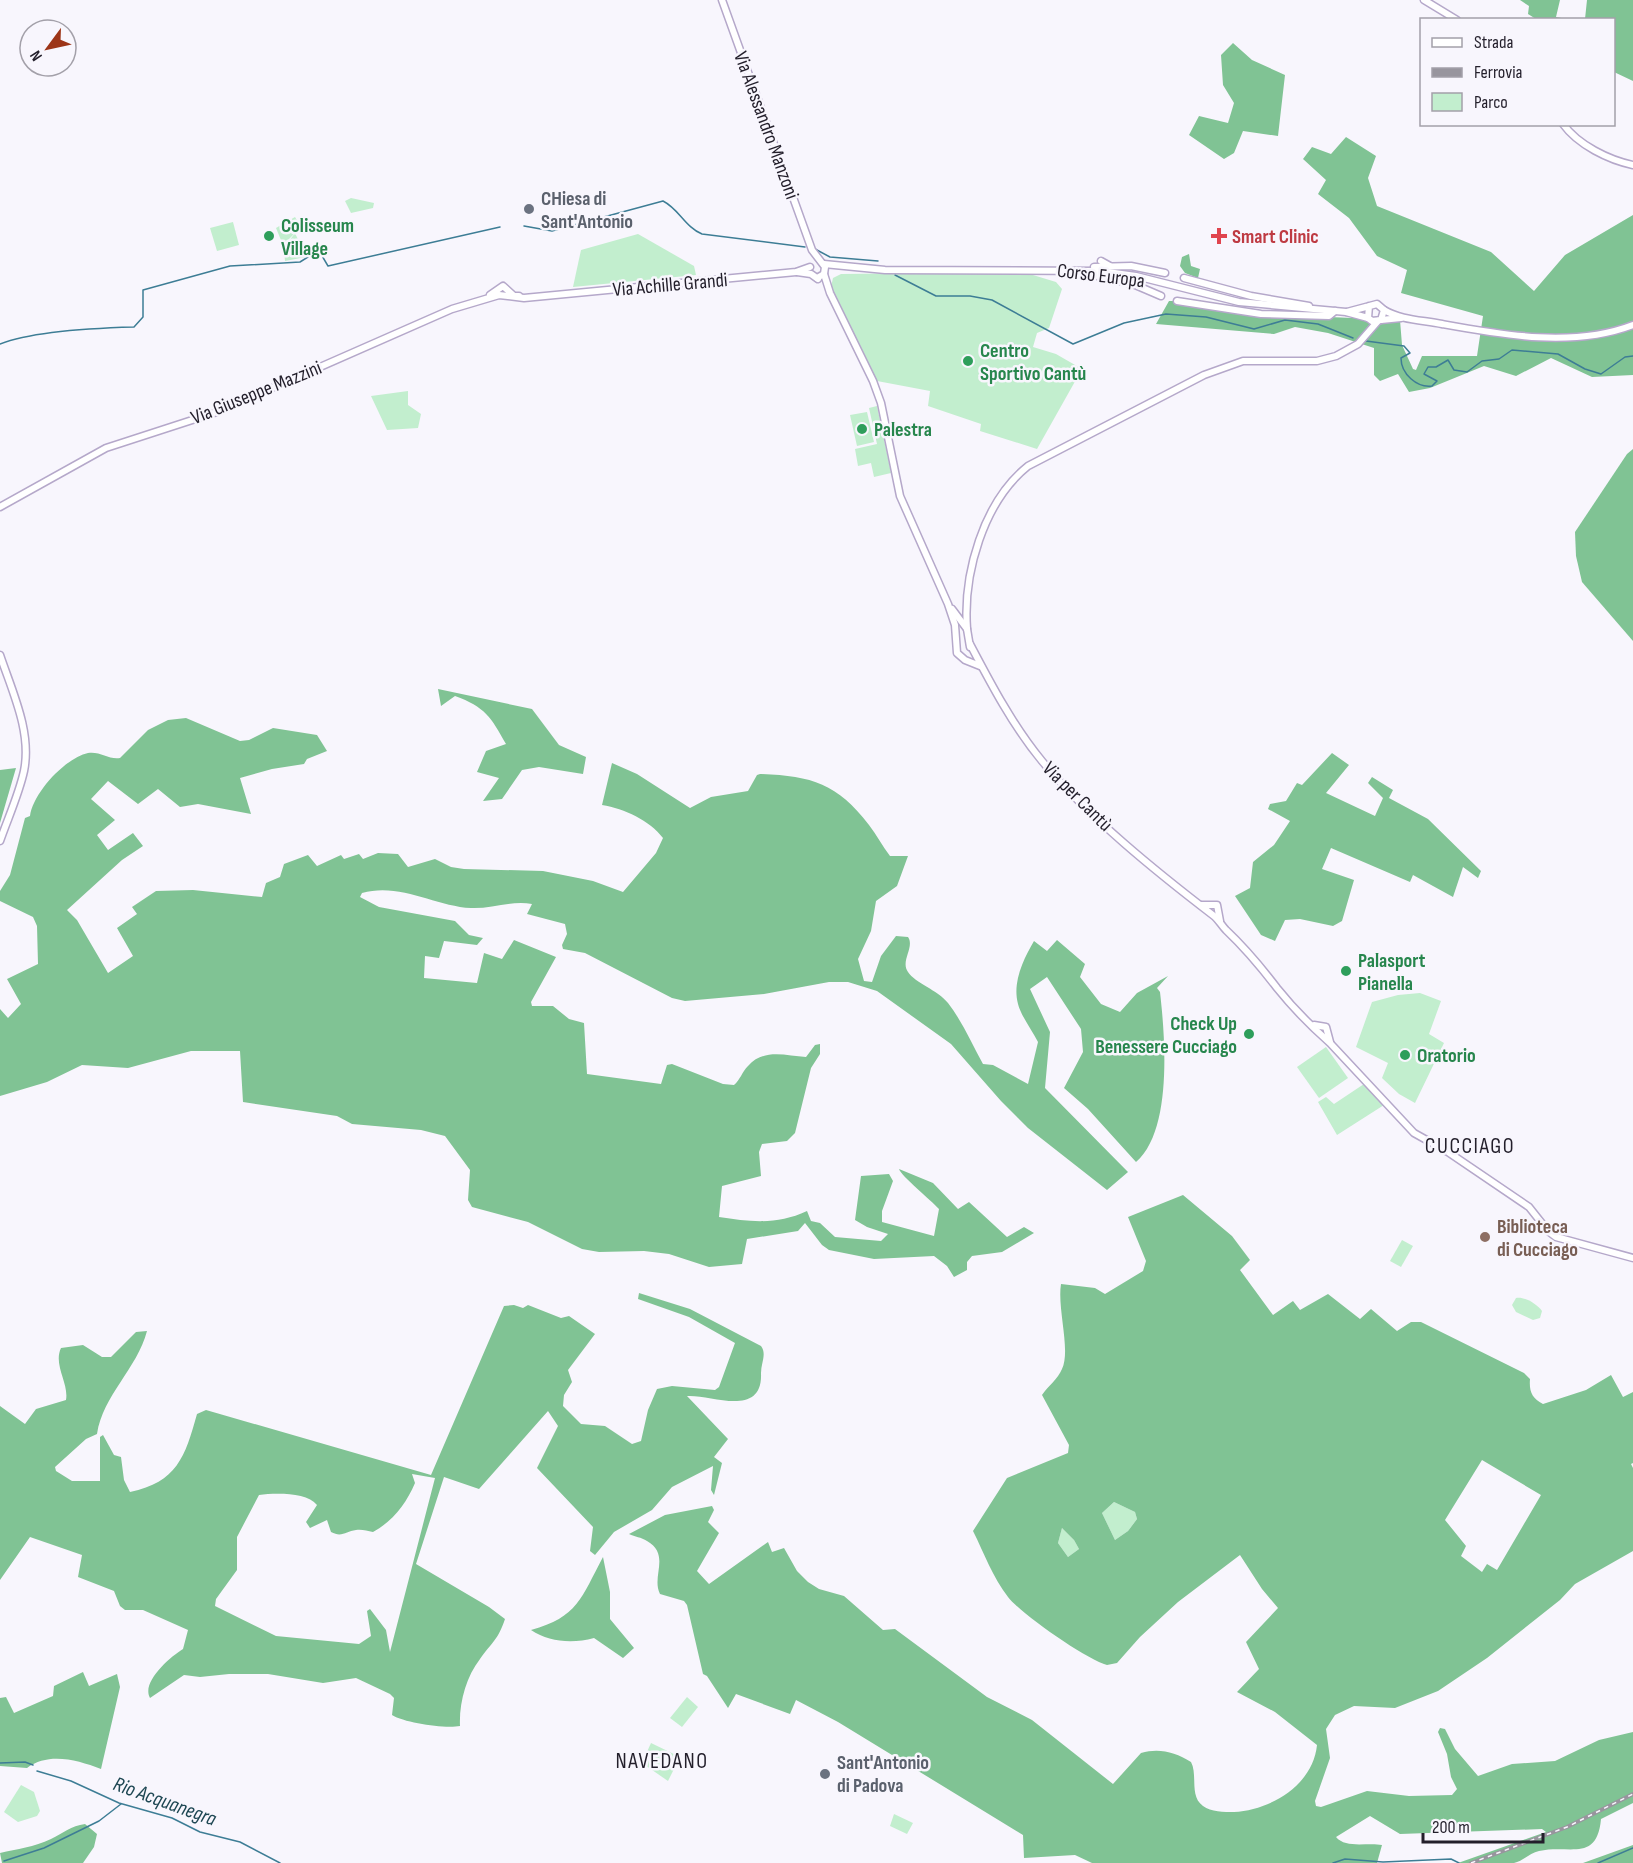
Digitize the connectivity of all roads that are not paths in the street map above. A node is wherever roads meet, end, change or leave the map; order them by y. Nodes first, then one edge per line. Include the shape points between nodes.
1 (722, 0) edge
2 (1424, 0) edge
3 (1453, 18) edge
4 (1565, 126) edge
5 (1633, 165) edge
6 (1101, 261) dead end
7 (1110, 266) junction
8 (815, 268) junction
9 (854, 269) junction
10 (1066, 269) junction
11 (1165, 273) dead end
12 (824, 274) junction
13 (1185, 278) dead end
14 (502, 293) joint
15 (830, 293) junction
16 (1161, 296) dead end
17 (1177, 301) dead end
18 (1369, 306) junction
19 (1384, 309) junction
20 (1321, 310) junction
21 (1335, 311) junction
22 (1346, 312) junction
23 (1404, 318) junction
24 (1369, 319) junction
25 (1379, 321) junction
26 (1633, 325) edge
27 (1368, 331) junction
28 (0, 507) edge
29 (966, 611) junction
30 (958, 622) junction
31 (968, 629) junction
32 (970, 644) junction
33 (0, 655) edge
34 (968, 660) junction
35 (980, 666) junction
36 (0, 841) edge
37 (1209, 907) junction
38 (1215, 915) junction
39 (1633, 1258) edge

1 - 8 main road, Via Alessandro Manzoni via 812,250
2 - 3 main road
4 - 5 main road via 1605,155
6 - 7 main road
7 - 10 main road
7 - 11 main road
8 - 9 main road, Corso Europa
8 - 12 main road, Via Alessandro Manzoni
8 - 14 main road, Via Achille Grandi via 543,296
8 - 15 main road
9 - 10 main road, Corso Europa
9 - 12 main road, Corso Europa
10 - 16 main road via 1133,284
10 - 20 main road, Corso Europa via 1148,279 1239,302
12 - 15 main road, Via Alessandro Manzoni
13 - 20 main road
14 - 28 main road, Via Giuseppe Mazzini via 437,315 220,411 106,448
15 - 30 main road via 873,381 900,496
17 - 21 main road via 1261,314 1329,316
18 - 19 main road, Corso Europa via 1377,304
18 - 22 main road, Corso Europa
18 - 24 main road
19 - 23 main road, Corso Europa
19 - 25 main road
20 - 21 main road, Corso Europa
21 - 22 main road, Corso Europa
22 - 24 main road, Corso Europa
23 - 25 main road, Corso Europa
23 - 26 main road, Corso Europa via 1503,335 1561,338 1616,332
24 - 25 main road, Corso Europa
24 - 27 main road
25 - 27 main road
27 - 29 main road via 1347,351 1317,361 1268,359 1223,367 1022,471 985,528 973,560
29 - 30 main road
29 - 31 main road
30 - 31 main road
30 - 34 main road via 957,653
31 - 32 main road
32 - 34 main road
32 - 35 main road, Via per Cantù
33 - 36 main road via 26,746 24,771
34 - 35 main road
35 - 37 main road, Via per Cantù via 1052,772 1124,841 1199,905
37 - 38 main road
37 - 38 main road via 1217,905
38 - 39 main road via 1284,996 1423,1140 1448,1152 1522,1203 1556,1237

